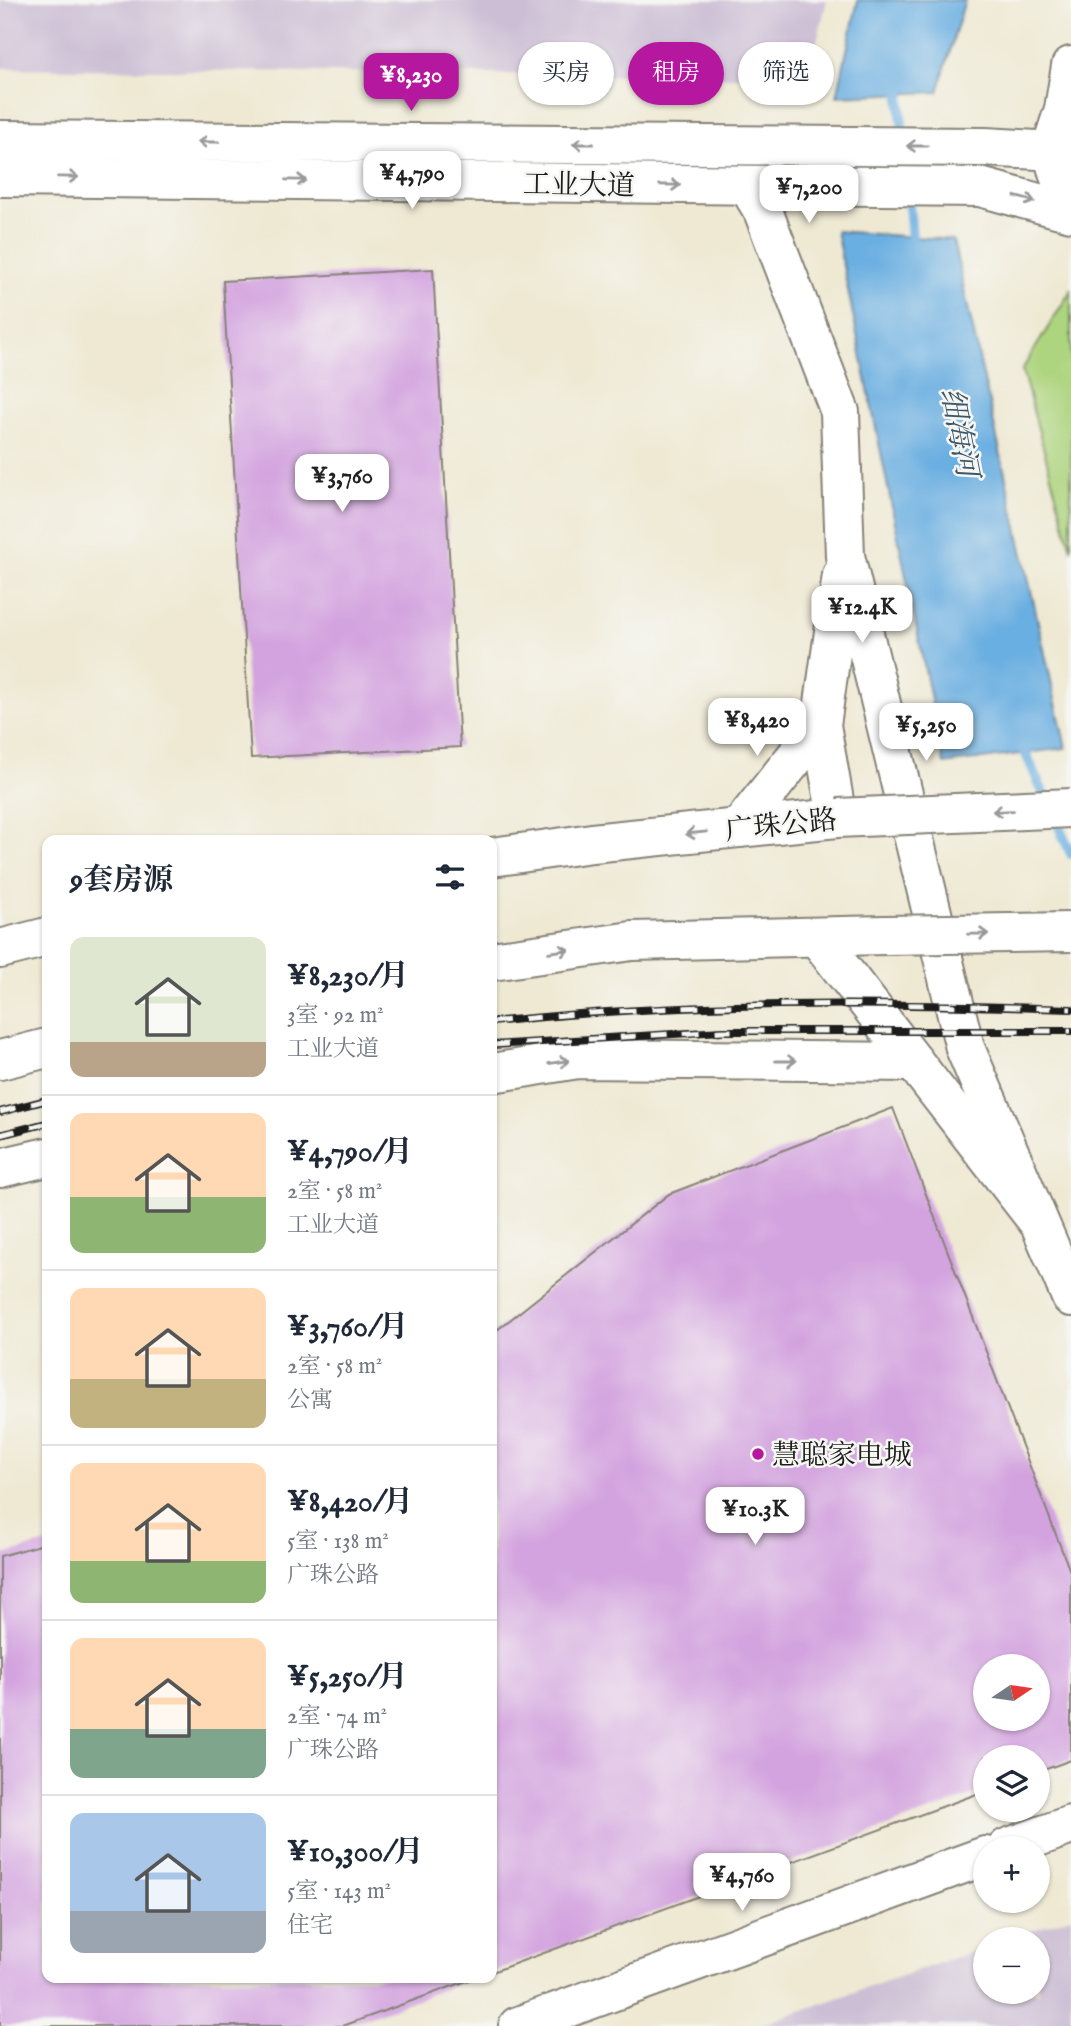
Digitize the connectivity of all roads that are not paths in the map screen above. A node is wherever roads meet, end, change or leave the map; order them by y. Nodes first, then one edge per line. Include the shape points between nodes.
1 (1071, 66) edge
2 (0, 140) edge
3 (1061, 150) edge
4 (0, 177) edge
5 (811, 185) junction
6 (748, 186) junction
7 (1071, 211) edge
8 (774, 240) junction
9 (845, 556) junction
10 (821, 725) junction
11 (1071, 808) edge
12 (837, 818) junction
13 (739, 828) junction
14 (497, 856) edge
15 (1071, 932) edge
16 (817, 937) junction
17 (42, 938) edge
18 (0, 949) edge
19 (497, 960) edge
20 (42, 1049) edge
21 (0, 1060) edge
22 (914, 1062) junction
23 (497, 1072) edge
24 (42, 1158) edge
25 (0, 1168) edge
26 (1039, 1223) junction
27 (1071, 1297) edge
28 (1071, 1825) edge
29 (1040, 1836) edge
30 (973, 1860) edge
31 (518, 2026) edge

1 - 3 main road
3 -> 2 main road, 工业大道
3 - 7 main road
4 -> 6 main road, 工业大道
5 - 6 main road, 工业大道
5 -> 7 main road, 工业大道 via 980,187
5 - 8 main road via 785,201
6 - 8 main road
8 - 9 main road via 840,412
9 - 10 main road
9 - 26 main road via 965,1048
10 - 12 main road
10 - 13 main road
11 -> 12 main road, 广珠公路, bridge
12 - 13 main road, 广珠公路
13 -> 14 main road, 广珠公路
16 -> 15 main road, bridge
19 -> 16 main road via 632,941
16 - 22 main road
17 - 18 main road
20 - 21 main road
23 -> 22 main road via 579,1059
22 - 26 main road
24 - 25 main road
26 - 27 main road
28 - 29 main road
30 - 31 main road

